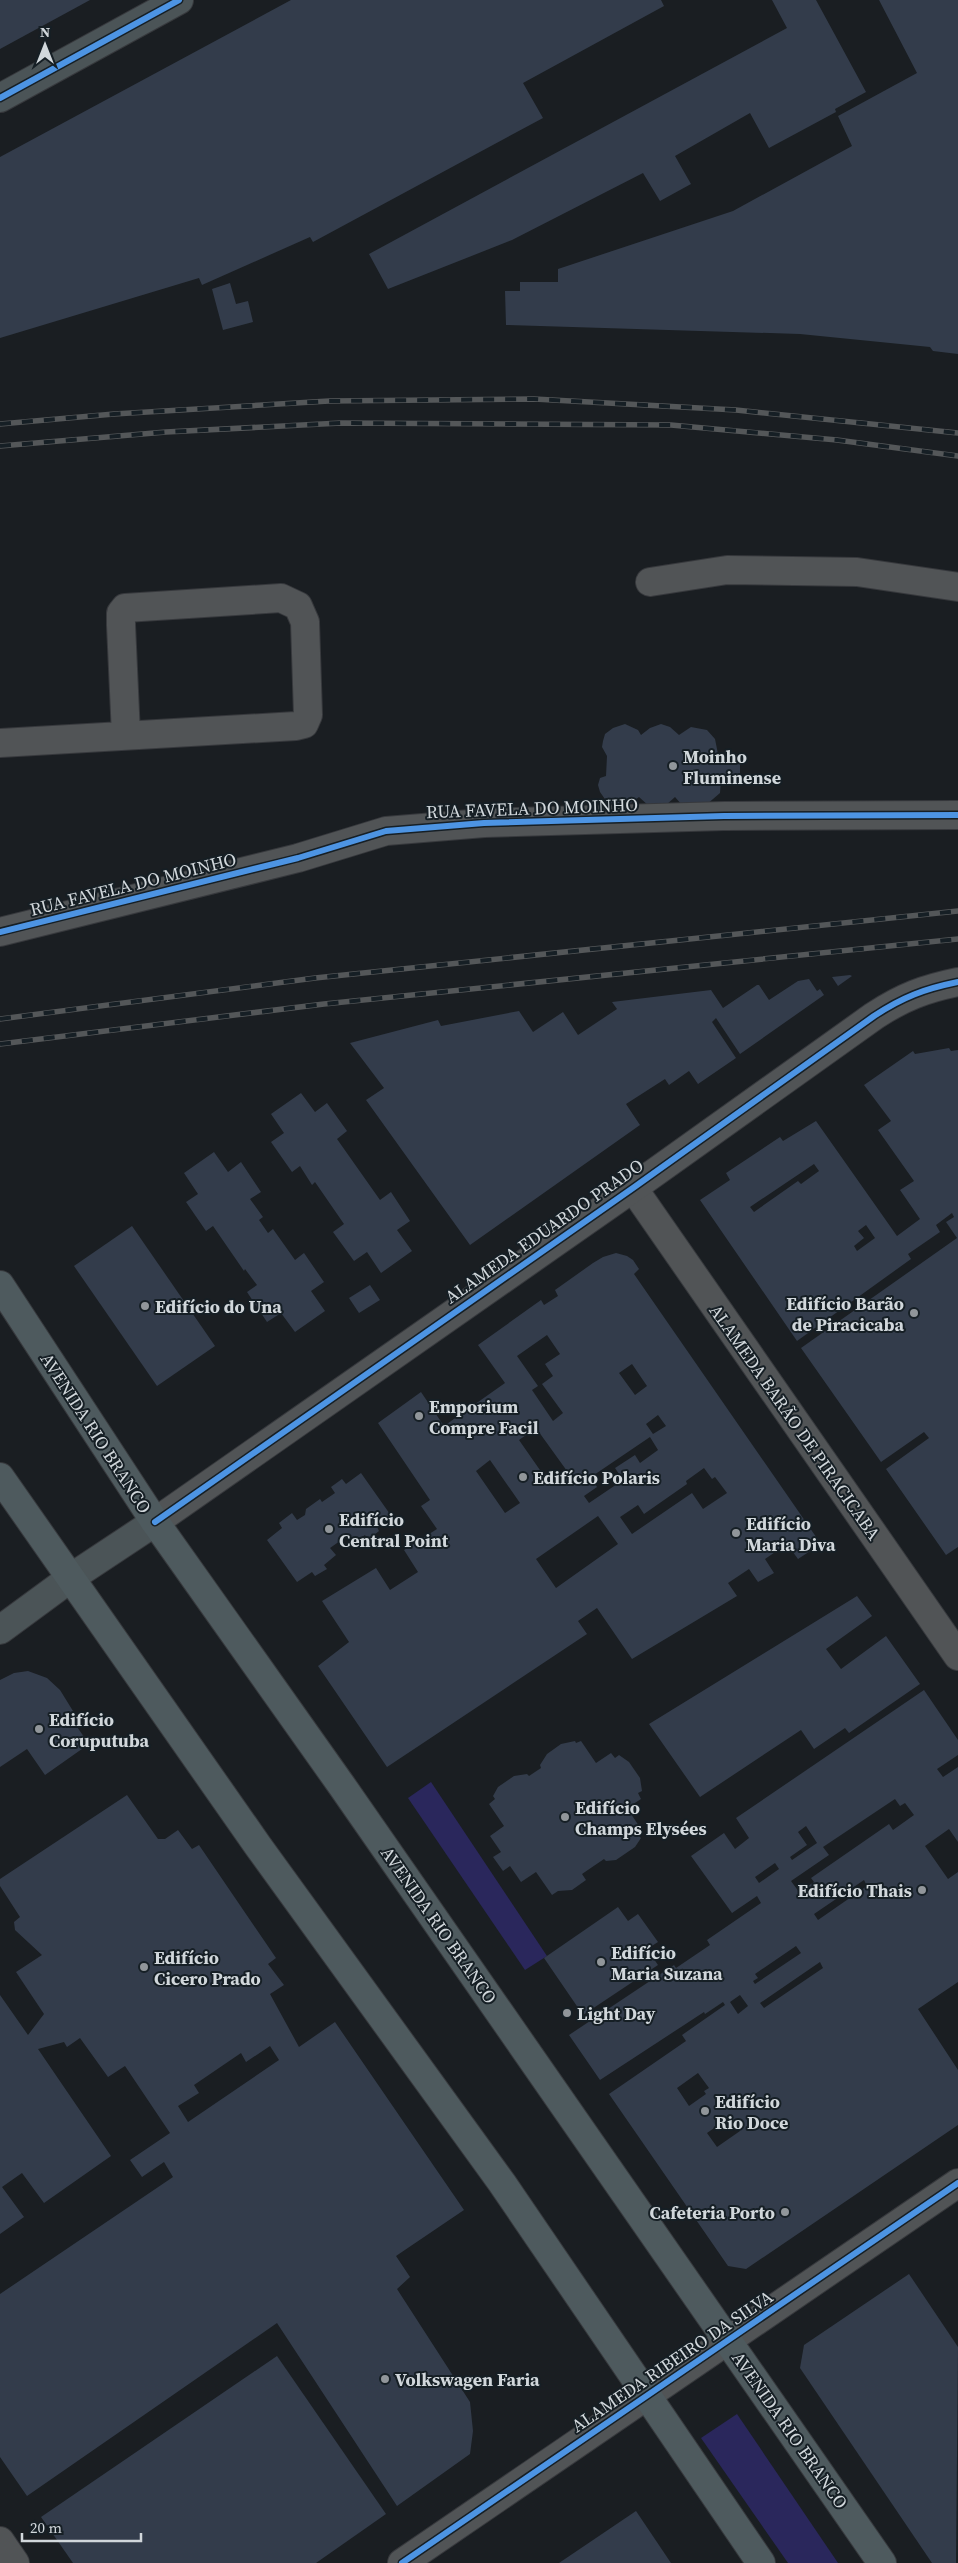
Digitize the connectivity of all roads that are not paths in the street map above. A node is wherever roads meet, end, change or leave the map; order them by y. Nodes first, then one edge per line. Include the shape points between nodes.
1 (179, 0) edge
2 (0, 98) edge
3 (650, 582) dead end
4 (958, 587) edge
5 (126, 736) junction
6 (0, 743) edge
7 (958, 815) edge
8 (0, 932) edge
9 (958, 982) edge
10 (633, 1188) junction
11 (0, 1286) edge
12 (0, 1477) edge
13 (154, 1522) junction
14 (72, 1577) junction
15 (0, 1630) edge
16 (958, 1656) edge
17 (958, 2183) edge
18 (729, 2341) junction
19 (647, 2397) junction
20 (0, 2541) edge
21 (15, 2563) edge
22 (402, 2563) edge
23 (761, 2563) edge
24 (882, 2563) edge

1 - 2 street
3 - 4 street via 728,570 857,572
5 - 5 street via 304,724 308,715 305,622 298,606 281,598 125,608 121,613 121,625
5 - 6 street
7 - 8 street, RUA FAVELA DO MOINHO via 484,823 386,831 298,858
9 - 10 street, ALAMEDA EDUARDO PRADO via 923,989 900,999
10 - 13 street, ALAMEDA EDUARDO PRADO
10 - 16 street, ALAMEDA BARÃO DE PIRACICABA
11 - 13 main road, AVENIDA RIO BRANCO
12 - 14 main road
13 - 14 street, ALAMEDA EDUARDO PRADO
13 - 18 main road, AVENIDA RIO BRANCO
14 - 15 street, ALAMEDA EDUARDO PRADO
14 - 19 main road via 263,1854 502,2183
17 - 18 street, ALAMEDA RIBEIRO DA SILVA
18 - 19 street, ALAMEDA RIBEIRO DA SILVA
18 - 24 main road, AVENIDA RIO BRANCO
19 - 22 street, ALAMEDA RIBEIRO DA SILVA
19 - 23 main road
20 - 21 street

